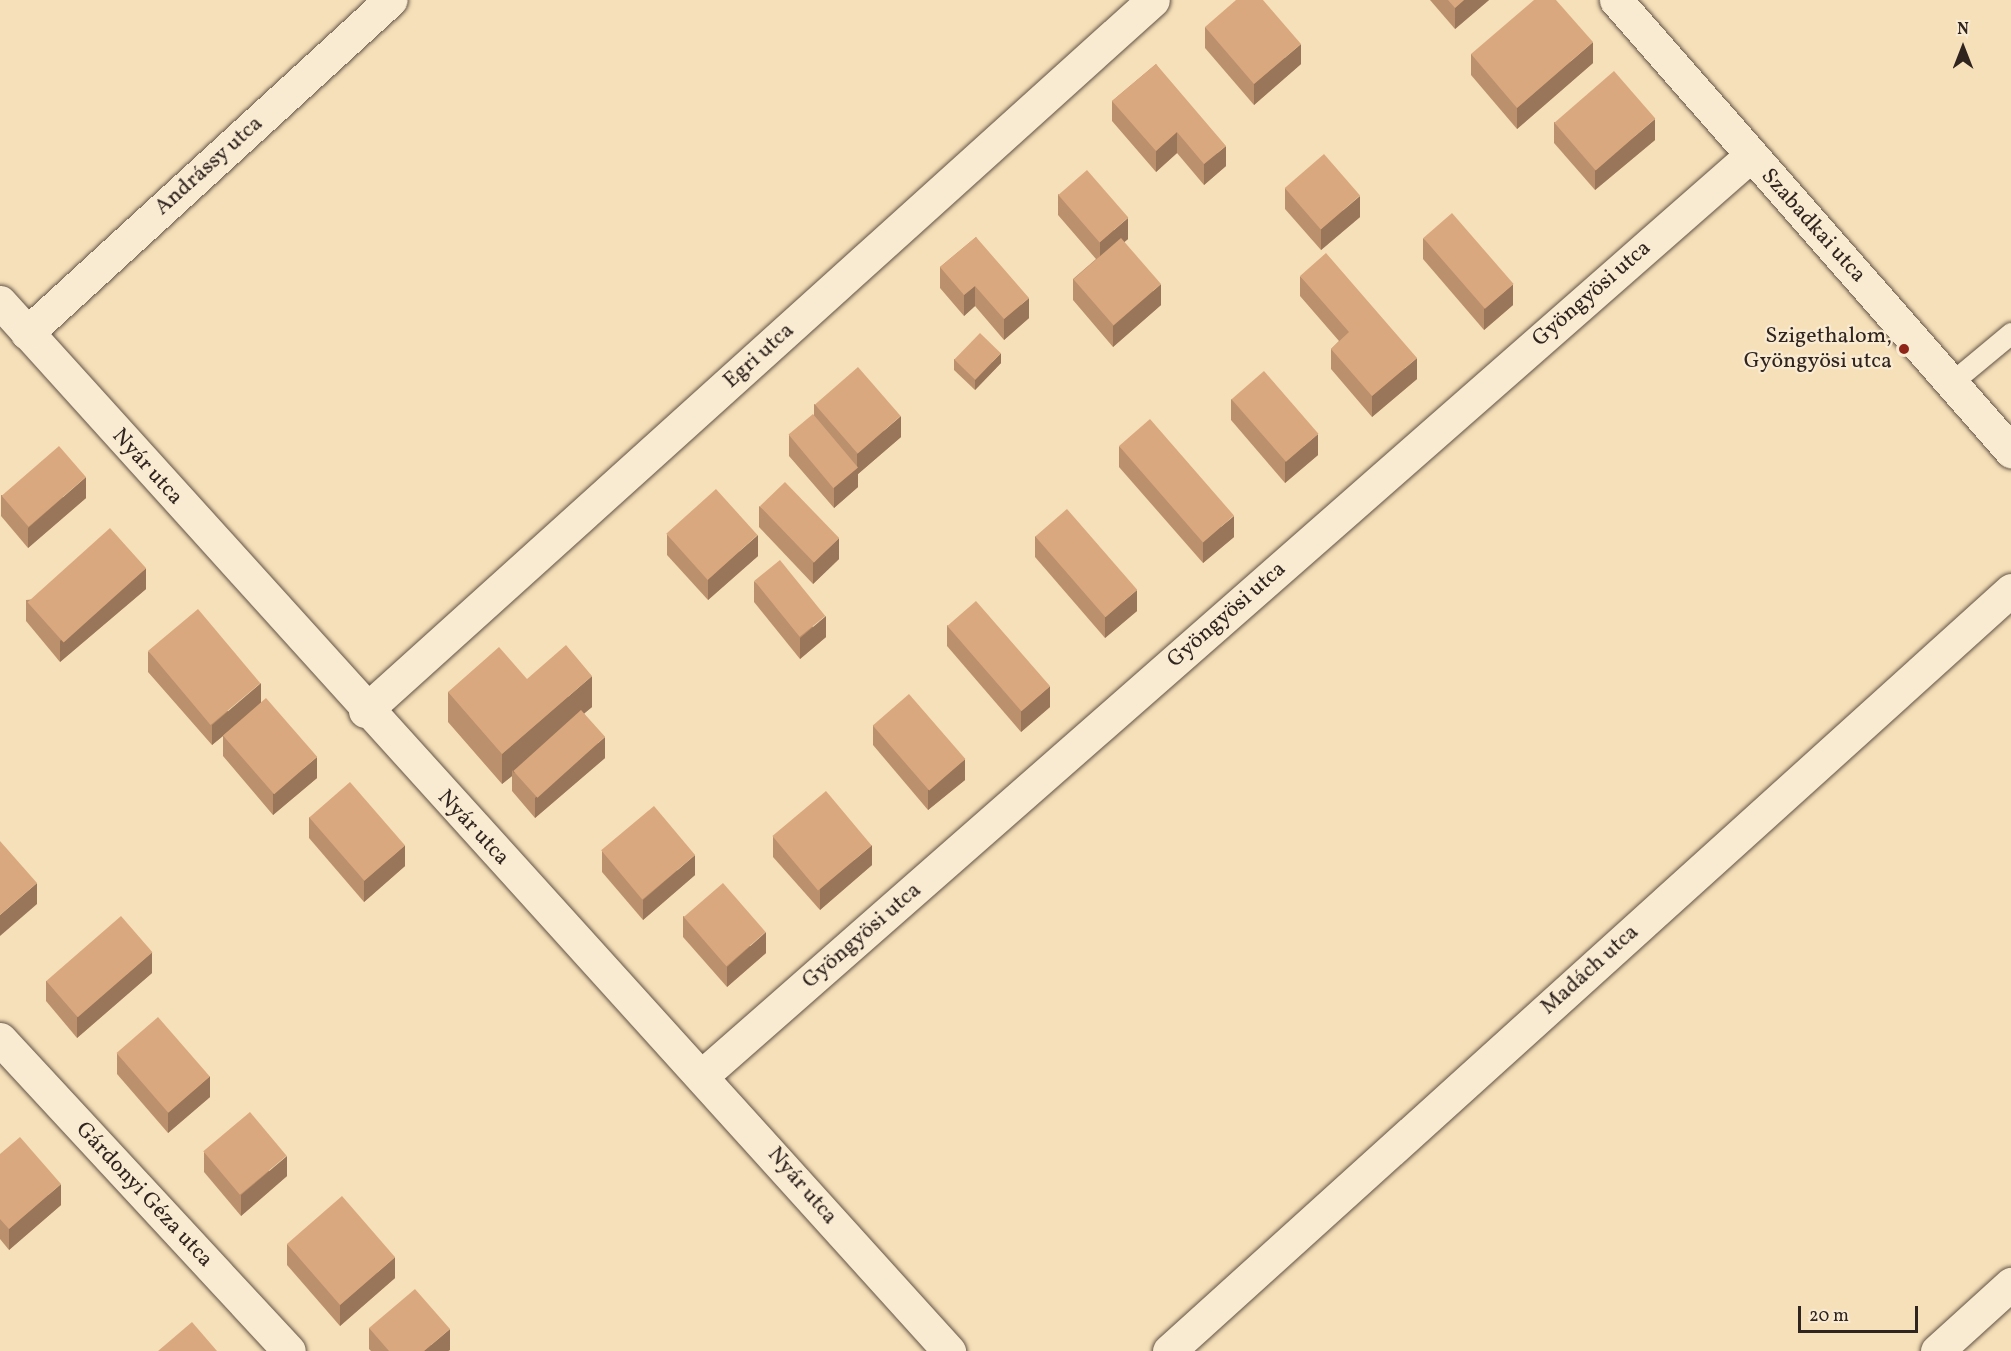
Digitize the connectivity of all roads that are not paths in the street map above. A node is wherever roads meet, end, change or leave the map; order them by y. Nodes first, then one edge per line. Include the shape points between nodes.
1 (390, 0) edge
2 (1153, 0) edge
3 (1616, 0) edge
4 (1750, 156) junction
5 (0, 302) edge
6 (27, 333) junction
7 (2011, 333) edge
8 (1952, 382) junction
9 (2011, 451) edge
10 (2011, 590) edge
11 (365, 711) junction
12 (0, 1039) edge
13 (704, 1074) junction
14 (2011, 1284) edge
15 (288, 1351) edge
16 (949, 1351) edge
17 (1169, 1351) edge
18 (1936, 1351) edge

1 - 6 street, Andrássy utca
2 - 11 street, Egri utca
3 - 4 street, Szabadkai utca
4 - 8 street, Szabadkai utca
4 - 13 street, Gyöngyösi utca
5 - 6 street, Nyár utca
6 - 11 street, Nyár utca
7 - 8 lane
8 - 9 street, Szabadkai utca
10 - 17 street, Madách utca
11 - 13 street, Nyár utca
12 - 15 street, Gárdonyi Géza utca
13 - 16 street, Nyár utca
14 - 18 street

